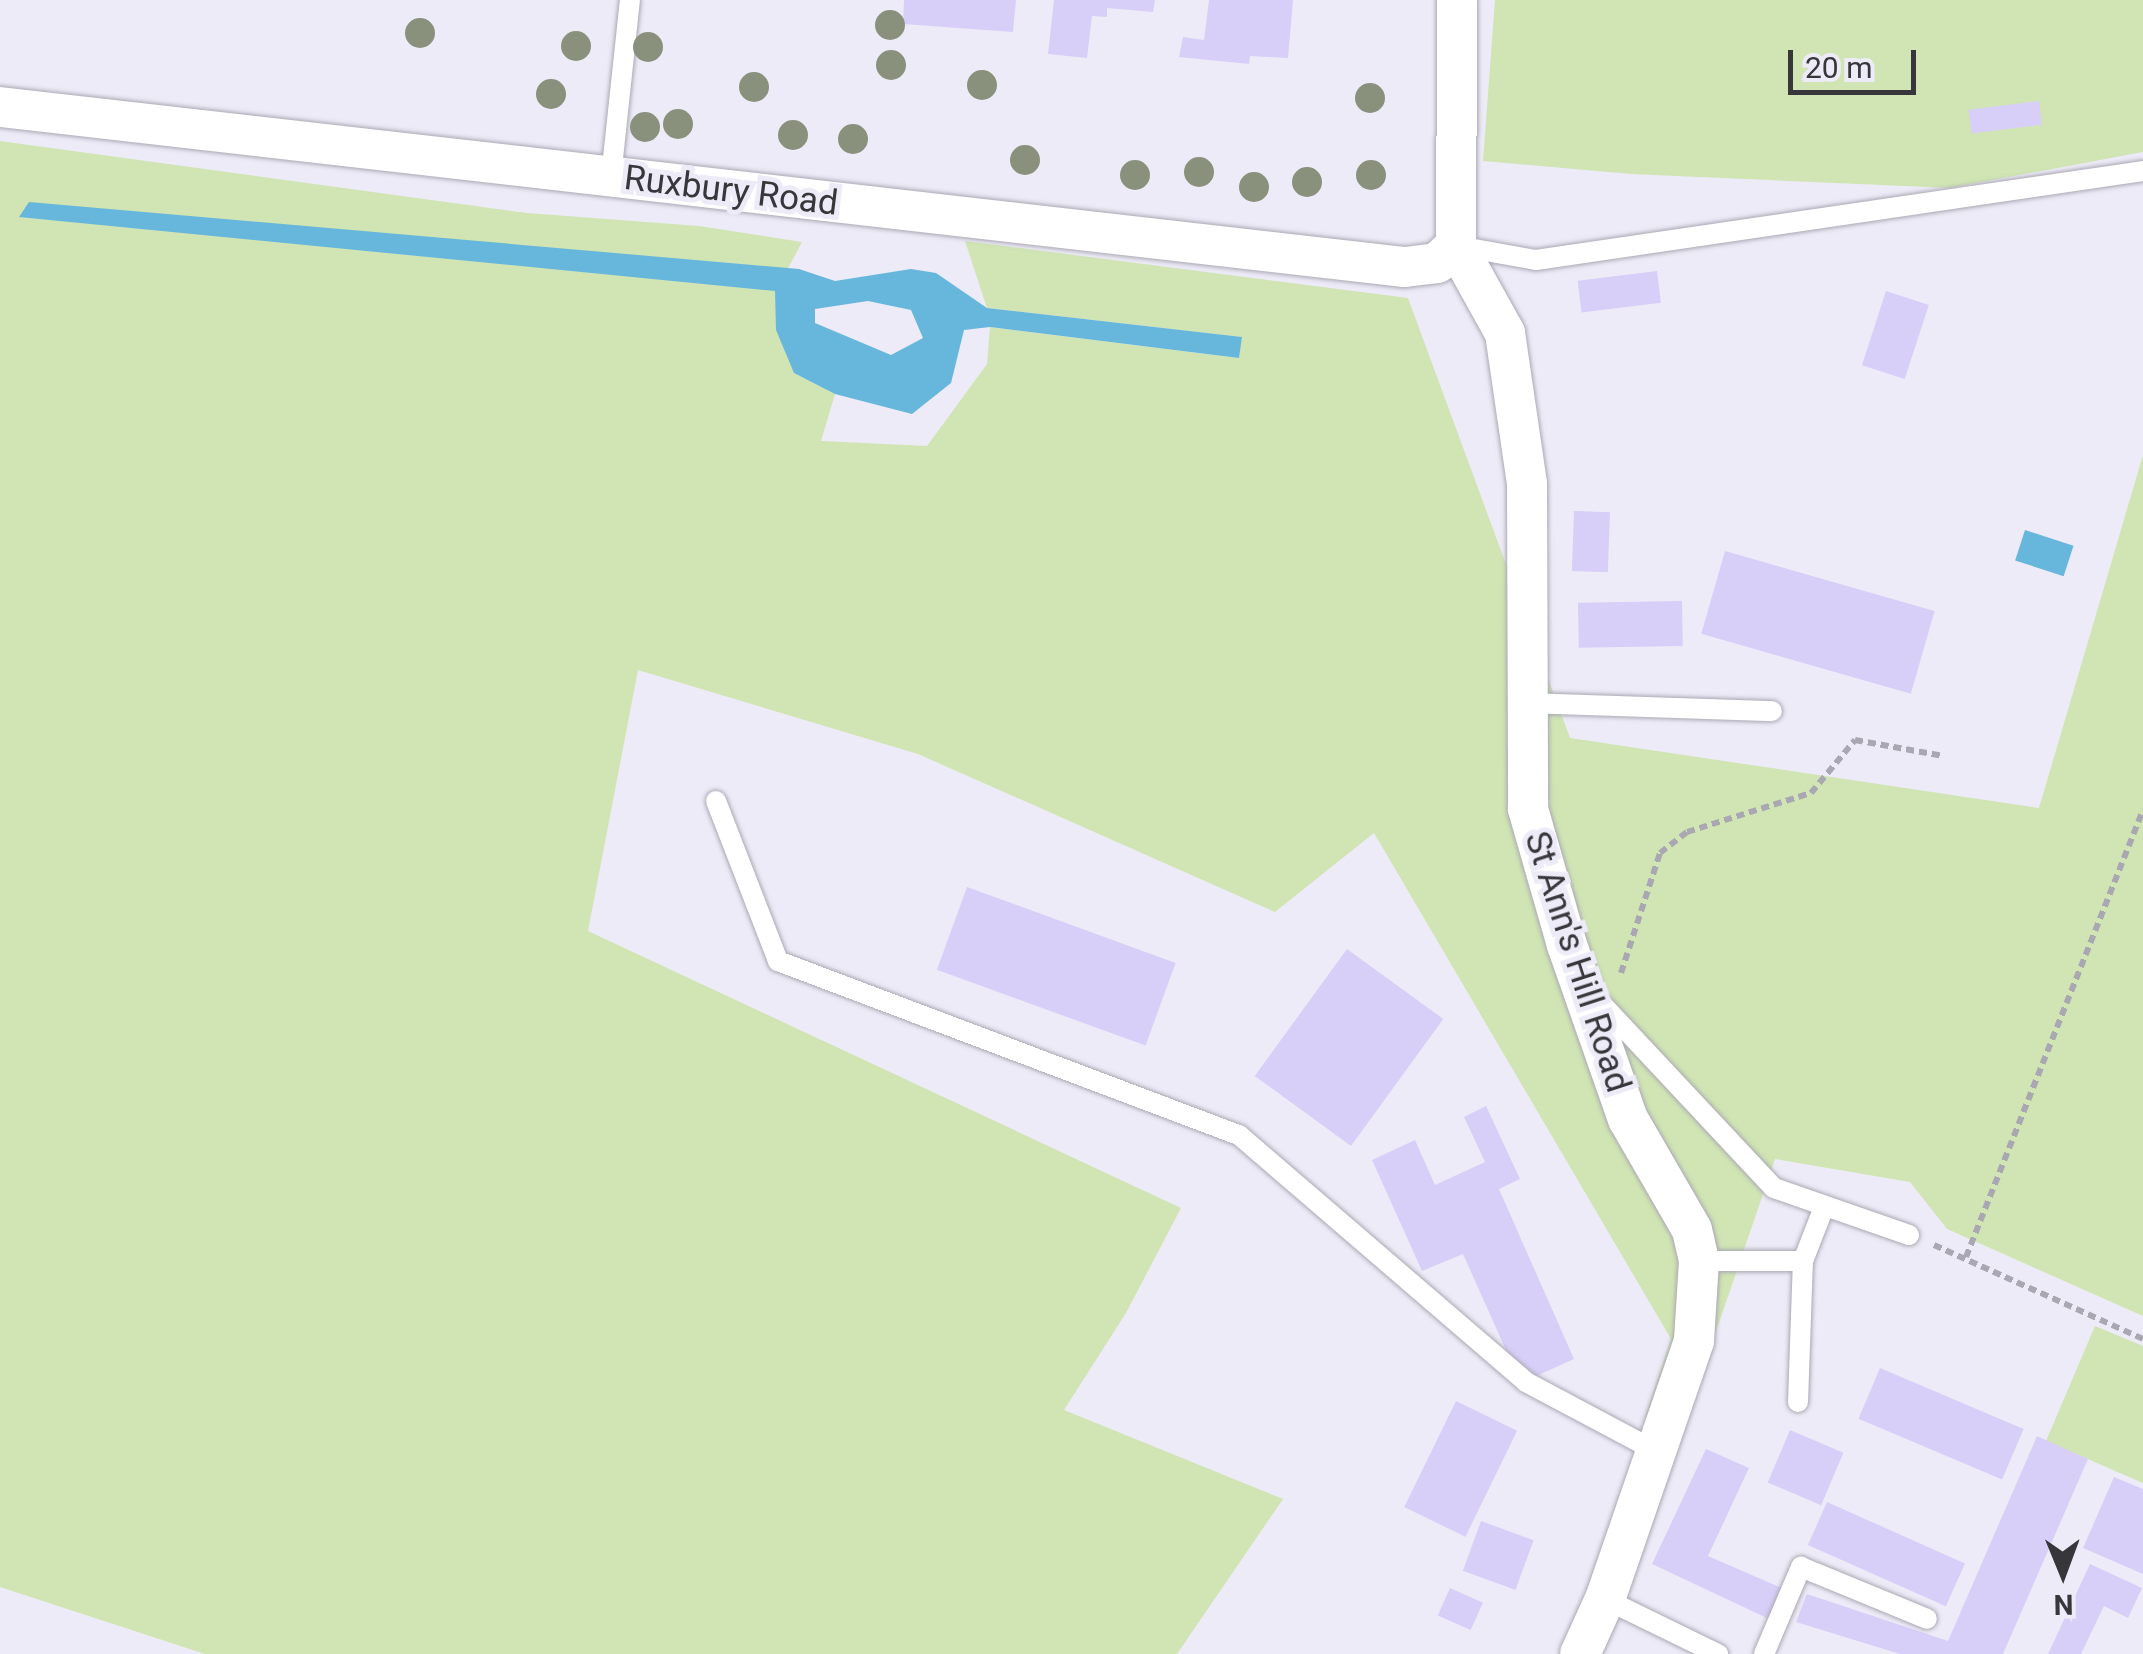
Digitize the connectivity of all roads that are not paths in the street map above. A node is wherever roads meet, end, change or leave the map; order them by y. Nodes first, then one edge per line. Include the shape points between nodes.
1 (630, 0) edge
2 (1457, 0) edge
3 (0, 106) edge
4 (2143, 171) edge
5 (612, 177) junction
6 (1456, 245) junction
7 (1528, 703) junction
8 (1772, 712) dead end
9 (716, 800) dead end
10 (1578, 978) junction
11 (1824, 1207) junction
12 (1909, 1234) road end
13 (1699, 1261) junction
14 (1803, 1261) junction
15 (1798, 1402) dead end
16 (1656, 1451) junction
17 (1605, 1600) junction
18 (1927, 1618) dead end
19 (1580, 1654) edge
20 (1718, 1654) edge
21 (1764, 1654) edge

1 - 5 lane
2 - 6 street
3 - 5 street, Ruxbury Road
4 - 6 lane via 1536,260
5 - 6 street, Ruxbury Road via 1405,267 1437,263
6 - 7 street, St Ann's Hill Road via 1506,332 1526,483
7 - 8 lane
7 - 10 street, St Ann's Hill Road via 1528,809
9 - 16 lane via 778,961 1239,1136 1526,1382
10 - 11 lane via 1774,1188
10 - 13 street, St Ann's Hill Road via 1628,1119 1692,1230
11 - 12 lane
11 - 14 lane
13 - 14 lane
13 - 16 street, St Ann's Hill Road via 1694,1342
14 - 15 lane
16 - 17 street, St Ann's Hill Road
17 - 19 street, St Ann's Hill Road
17 - 20 lane
18 - 21 lane via 1801,1567

